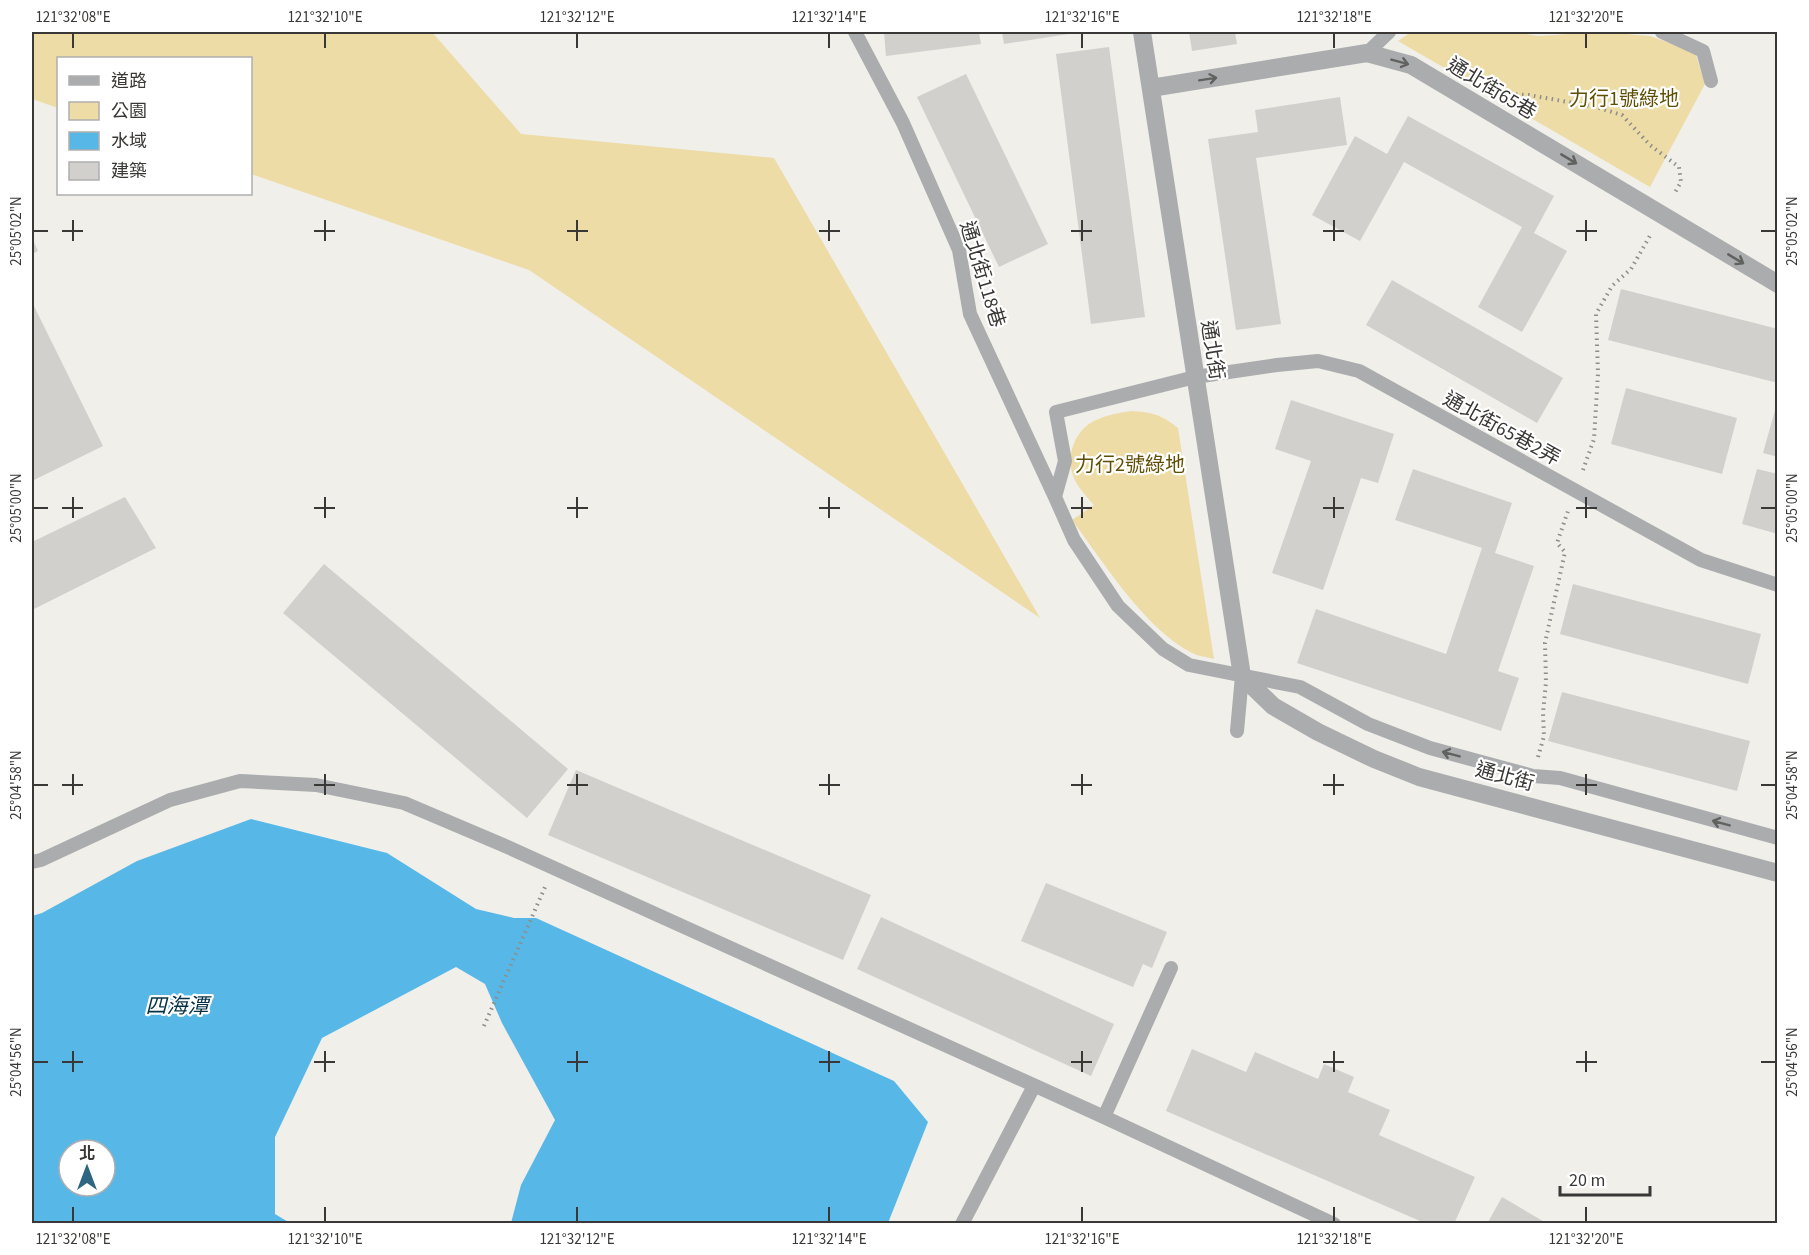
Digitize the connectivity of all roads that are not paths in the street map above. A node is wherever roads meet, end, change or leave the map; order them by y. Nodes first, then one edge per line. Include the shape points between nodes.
1 (855, 32) edge
2 (1142, 32) edge
3 (1389, 32) edge
4 (1662, 32) edge
5 (1367, 53) junction
6 (1712, 81) dead end
7 (1151, 88) junction
8 (1778, 284) edge
9 (1195, 377) junction
10 (1055, 497) junction
11 (1778, 585) edge
12 (1242, 676) junction
13 (1236, 731) dead end
14 (1778, 838) edge
15 (32, 862) edge
16 (1778, 873) edge
17 (1171, 968) dead end
18 (1034, 1086) junction
19 (1104, 1117) junction
20 (962, 1224) edge
21 (1334, 1224) edge

1 - 10 lane, 通北街118巷 via 903,123 959,250 970,314
2 - 7 street, 通北街
3 - 5 lane
4 - 6 lane via 1703,51
7 -> 5 street, 通北街65巷
5 -> 8 street, 通北街65巷 via 1411,65
7 - 9 street, 通北街
9 - 10 lane via 1056,412 1065,461
9 - 11 lane, 通北街65巷2弄 via 1318,361 1359,371 1701,560
9 - 12 street, 通北街
10 - 12 lane, 通北街118巷 via 1074,540 1118,606 1163,649 1189,665
12 - 13 lane
14 -> 12 lane, 通北街 via 1560,778 1533,776 1430,748 1368,724 1300,687
12 - 16 street, 通北街 via 1273,706 1318,732 1419,777
15 - 18 lane via 170,800 240,781 316,785 404,803 554,867
17 - 19 lane
18 - 19 lane
18 - 20 lane
19 - 21 lane

